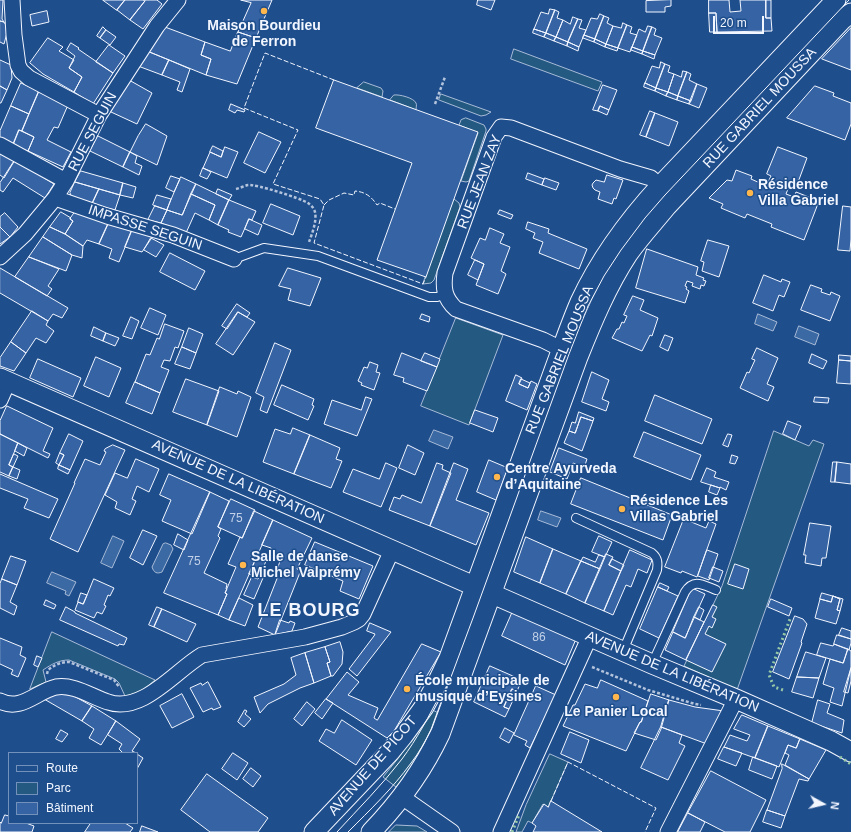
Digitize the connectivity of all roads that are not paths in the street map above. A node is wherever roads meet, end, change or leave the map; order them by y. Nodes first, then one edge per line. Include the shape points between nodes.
1 (12, 0) edge
2 (178, 0) edge
3 (836, 0) edge
4 (851, 13) edge
5 (99, 115) junction
6 (0, 145) edge
7 (66, 181) junction
8 (660, 186) junction
9 (56, 198) junction
10 (667, 206) junction
11 (0, 257) edge
12 (234, 259) joint
13 (446, 294) junction
14 (561, 351) junction
15 (4, 380) edge
16 (0, 400) edge
17 (576, 518) dead end
18 (392, 550) junction
19 (483, 590) junction
20 (716, 590) dead end
21 (590, 636) junction
22 (623, 651) junction
23 (652, 664) junction
24 (736, 699) junction
25 (0, 701) edge
26 (851, 752) edge
27 (402, 797) junction
28 (314, 832) edge
29 (372, 832) edge
30 (452, 832) edge
31 (501, 832) edge
32 (668, 832) edge

1 - 5 street via 14,35 21,71 29,78
2 - 5 street, RUE SEGUIN via 157,26
3 - 8 street, RUE GABRIEL MOUSSA
4 - 10 street, RUE GABRIEL MOUSSA
5 - 7 street, RUE SEGUIN
6 - 7 street
7 - 9 street, RUE SEGUIN
8 - 10 street
8 - 13 street, RUE JEAN ZAY via 651,178 511,128 501,127 494,137 446,273
8 - 14 street, RUE GABRIEL MOUSSA via 636,213 597,271 580,303
9 - 11 street, RUE SEGUIN via 25,234
9 - 12 street, IMPASSE SEGUIN via 173,235
10 - 19 street, RUE GABRIEL MOUSSA via 628,254 597,310
12 - 13 lane via 264,248 318,256 429,296
13 - 14 street via 456,309 543,340
14 - 19 street, RUE GABRIEL MOUSSA
15 - 16 street
15 - 18 street, AVENUE DE LA LIBÉRATION
17 - 22 lane via 652,553 657,560 657,570
18 - 19 street, AVENUE DE LA LIBÉRATION
18 - 25 street via 363,614 348,625 306,637 202,655 139,701 109,703 65,686 55,687 13,705
19 - 21 street, AVENUE DE LA LIBÉRATION
19 - 27 street via 440,734
19 - 28 street, AVENUE DE PICOT via 437,683 415,720 390,752
20 - 23 lane via 699,584 688,587
21 - 22 street, AVENUE DE LA LIBÉRATION
21 - 31 street
22 - 23 street, AVENUE DE LA LIBÉRATION
23 - 24 street, AVENUE DE LA LIBÉRATION
24 - 26 street, AVENUE DE LA LIBÉRATION
24 - 32 street
27 - 29 street
27 - 30 street

